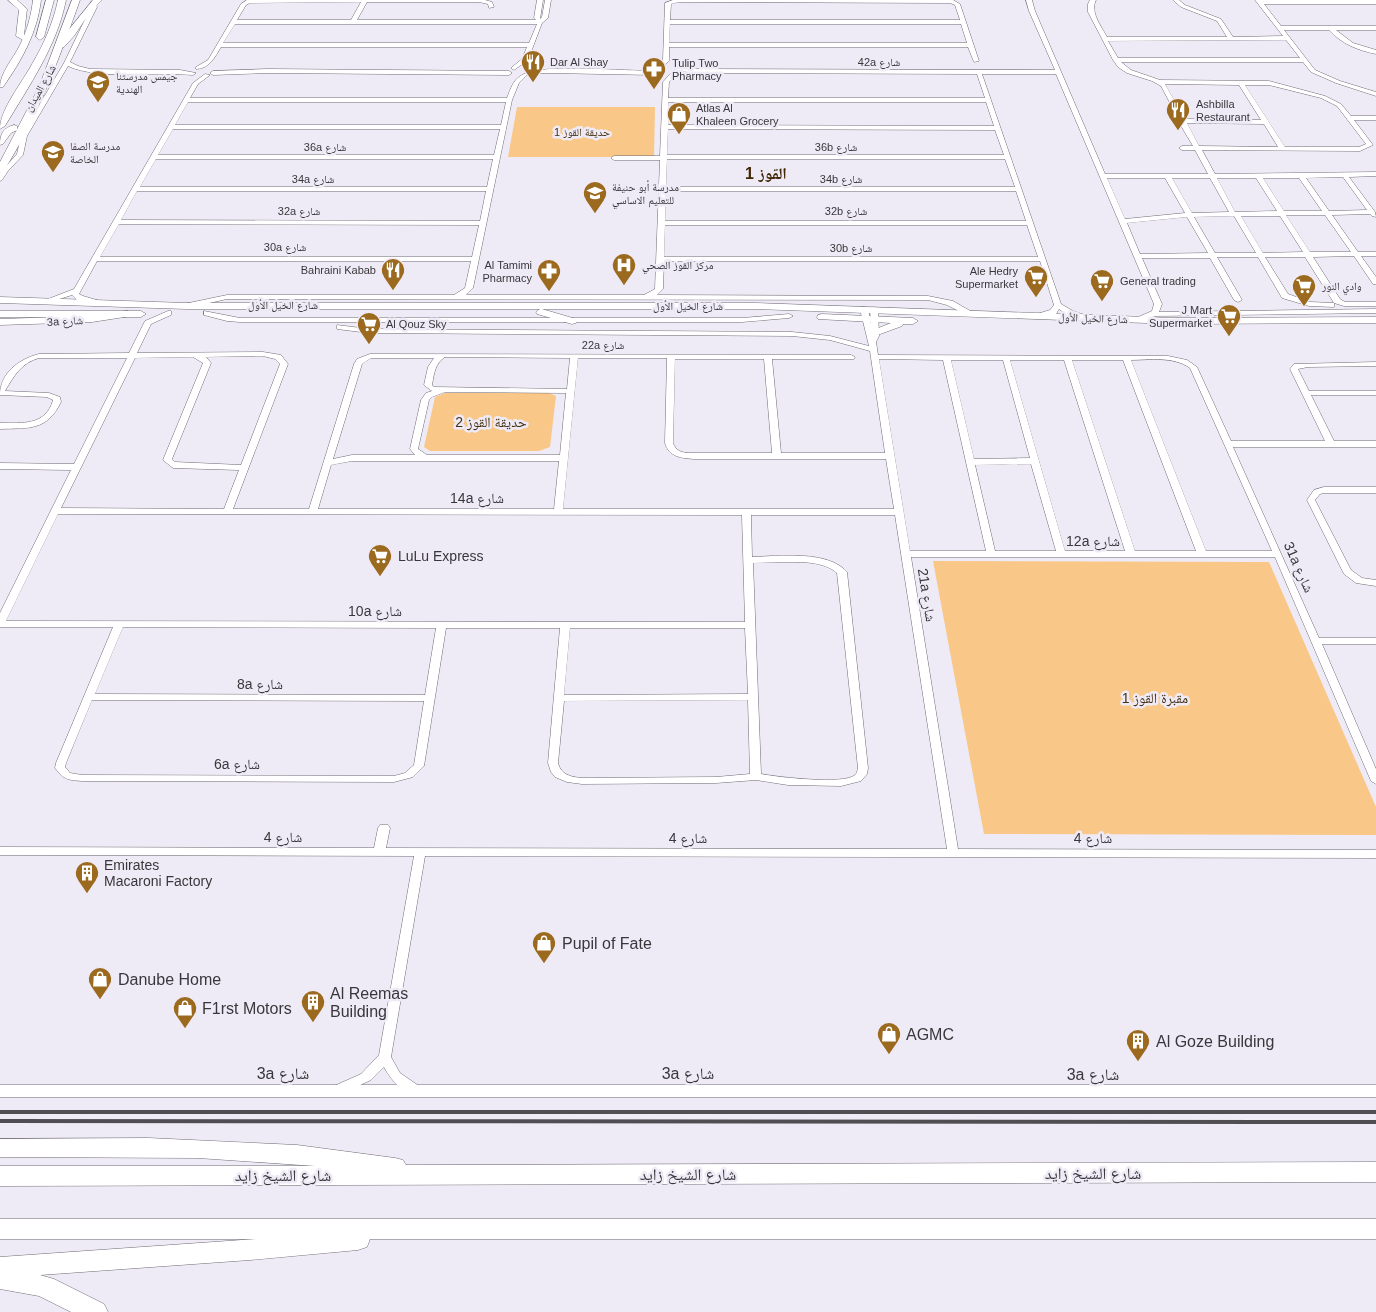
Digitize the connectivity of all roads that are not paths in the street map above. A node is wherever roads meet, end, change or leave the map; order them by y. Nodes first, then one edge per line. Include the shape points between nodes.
1 (12, 0) edge
2 (37, 0) edge
3 (50, 0) edge
4 (62, 0) edge
5 (76, 0) edge
6 (365, 0) edge
7 (540, 0) edge
8 (548, 0) edge
9 (1029, 0) edge
10 (1093, 0) edge
11 (1176, 0) edge
12 (1259, 1) edge
13 (1312, 1) edge
14 (95, 2) edge
15 (1376, 2) edge
16 (491, 7) dead end
17 (233, 22) junction
18 (353, 22) junction
19 (540, 22) junction
20 (667, 22) junction
21 (963, 22) junction
22 (1279, 28) junction
23 (1332, 28) junction
24 (1376, 28) edge
25 (26, 38) junction
26 (1231, 38) junction
27 (1286, 38) junction
28 (1106, 39) junction
29 (61, 45) junction
30 (220, 45) junction
31 (532, 45) junction
32 (667, 45) junction
33 (971, 45) junction
34 (1376, 52) edge
35 (525, 60) junction
36 (1116, 60) junction
37 (1303, 60) junction
38 (210, 61) junction
39 (666, 61) junction
40 (976, 61) dead end
41 (67, 63) junction
42 (92, 71) junction
43 (195, 71) junction
44 (212, 71) junction
45 (511, 71) junction
46 (528, 71) junction
47 (674, 72) junction
48 (979, 72) junction
49 (1058, 72) junction
50 (659, 74) junction
51 (58, 79) junction
52 (516, 82) junction
53 (1160, 82) junction
54 (1240, 82) junction
55 (196, 83) junction
56 (0, 85) edge
57 (1376, 94) edge
58 (187, 100) junction
59 (509, 100) junction
60 (665, 100) junction
61 (989, 100) junction
62 (34, 107) junction
63 (0, 110) edge
64 (1349, 118) junction
65 (1376, 118) edge
66 (1182, 121) junction
67 (1266, 122) junction
68 (0, 126) edge
69 (171, 127) junction
70 (503, 127) junction
71 (664, 127) junction
72 (14, 128) junction
73 (998, 128) junction
74 (0, 142) edge
75 (1182, 148) dead end
76 (1197, 148) junction
77 (1283, 149) junction
78 (0, 153) edge
79 (154, 157) junction
80 (497, 157) junction
81 (1008, 157) junction
82 (614, 158) dead end
83 (663, 158) junction
84 (0, 170) edge
85 (1376, 174) edge
86 (1103, 176) junction
87 (1258, 176) junction
88 (1301, 176) junction
89 (1345, 176) junction
90 (1168, 177) junction
91 (1212, 177) junction
92 (0, 179) edge
93 (662, 188) junction
94 (136, 189) junction
95 (490, 189) junction
96 (1019, 189) junction
97 (1326, 212) junction
98 (1280, 213) junction
99 (1234, 214) junction
100 (1190, 215) junction
101 (1374, 215) edge
102 (1123, 221) junction
103 (116, 222) junction
104 (482, 223) junction
105 (661, 223) junction
106 (1030, 223) junction
107 (1356, 254) junction
108 (1376, 254) edge
109 (1261, 255) junction
110 (1307, 255) junction
111 (1137, 256) junction
112 (1213, 256) junction
113 (95, 259) junction
114 (474, 259) junction
115 (660, 259) junction
116 (1043, 259) junction
117 (1376, 282) edge
118 (469, 288) junction
119 (659, 289) junction
120 (76, 291) junction
121 (455, 297) junction
122 (477, 298) junction
123 (646, 298) junction
124 (672, 298) junction
125 (690, 298) junction
126 (0, 300) edge
127 (1238, 300) dead end
128 (47, 301) junction
129 (1337, 301) junction
130 (104, 304) junction
131 (1158, 304) junction
132 (1376, 304) edge
133 (412, 305) junction
134 (1058, 305) junction
135 (0, 306) edge
136 (187, 306) junction
137 (718, 306) junction
138 (1376, 311) edge
139 (541, 312) junction
140 (1276, 312) junction
141 (168, 313) junction
142 (207, 313) junction
143 (736, 313) junction
144 (1176, 313) junction
145 (0, 314) edge
146 (134, 314) junction
147 (969, 314) junction
148 (1154, 314) junction
149 (789, 316) junction
150 (1040, 316) junction
151 (1082, 318) junction
152 (1139, 320) junction
153 (1306, 320) junction
154 (1376, 320) edge
155 (572, 321) junction
156 (0, 322) edge
157 (148, 323) junction
158 (307, 327) dead end
159 (1376, 327) edge
160 (872, 328) junction
161 (194, 354) junction
162 (133, 355) junction
163 (445, 355) junction
164 (574, 356) junction
165 (671, 356) junction
166 (768, 357) junction
167 (851, 357) dead end
168 (946, 357) junction
169 (1006, 358) junction
170 (1067, 358) junction
171 (1126, 358) junction
172 (1376, 364) edge
173 (443, 390) junction
174 (570, 391) junction
175 (0, 393) edge
176 (1306, 394) junction
177 (1376, 394) edge
178 (0, 426) edge
179 (1229, 444) junction
180 (1331, 444) junction
181 (1376, 444) edge
182 (777, 456) junction
183 (891, 456) junction
184 (425, 458) junction
185 (563, 458) junction
186 (1035, 461) junction
187 (970, 462) junction
188 (327, 464) junction
189 (0, 466) edge
190 (77, 467) junction
191 (245, 468) junction
192 (1376, 490) edge
193 (55, 511) junction
194 (228, 511) junction
195 (313, 511) junction
196 (558, 512) junction
197 (746, 512) junction
198 (900, 512) junction
199 (907, 554) junction
200 (991, 554) junction
201 (1061, 554) junction
202 (1131, 554) junction
203 (1202, 554) junction
204 (1278, 554) junction
205 (748, 560) junction
206 (1376, 583) edge
207 (0, 623) edge
208 (119, 624) junction
209 (441, 625) junction
210 (565, 625) junction
211 (751, 626) junction
212 (1316, 640) junction
213 (1376, 640) edge
214 (89, 697) junction
215 (754, 697) junction
216 (430, 698) junction
217 (558, 698) junction
218 (756, 778) junction
219 (1376, 781) edge
220 (384, 828) dead end
221 (0, 851) edge
222 (379, 853) junction
223 (420, 853) junction
224 (953, 853) junction
225 (1376, 854) edge
226 (385, 1057) junction
227 (338, 1090) junction
228 (414, 1090) junction
229 (0, 1091) edge
230 (1376, 1091) edge
231 (0, 1148) edge
232 (1376, 1172) edge
233 (439, 1174) junction
234 (0, 1176) edge
235 (0, 1229) edge
236 (434, 1230) junction
237 (1376, 1230) edge
238 (0, 1267) edge
239 (0, 1278) edge
240 (95, 1312) edge

1 - 25 main road via 23,9 20,36
2 - 25 main road
3 - 63 main road, شارع الميدان via 34,51
4 - 68 main road, شارع الميدان via 47,44
5 - 29 main road
6 - 16 street via 479,0 490,3
6 - 17 street via 249,1
6 - 18 street
7 - 19 street via 537,18
8 - 19 street via 545,18
9 - 49 street
10 - 28 street via 1091,12
11 - 26 street via 1219,20
12 - 13 street
12 - 22 street
13 - 15 street
14 - 29 main road
14 - 41 street, شارع الميدان
17 - 18 street
17 - 30 street
18 - 19 street
19 - 31 street
20 - 21 street
20 - 21 street via 668,3 679,0 948,0 957,4
20 - 32 street
21 - 33 street
22 - 23 street
22 - 27 street
23 - 24 street
23 - 34 street via 1345,42
25 - 56 main road
26 - 27 street
26 - 28 street
27 - 37 street
28 - 36 street
29 - 62 main road
30 - 31 street
30 - 38 street
31 - 35 street
32 - 33 street
32 - 39 street
33 - 40 street
35 - 45 street
35 - 46 street
36 - 37 street
36 - 53 street via 1126,70
37 - 57 street via 1313,71 1328,79
38 - 43 street
38 - 44 street
39 - 47 street
39 - 50 street
41 - 42 street via 77,69
41 - 51 street, شارع الميدان
42 - 43 street
42 - 51 street
43 - 44 street
43 - 55 street
44 - 45 street
44 - 55 street
45 - 46 street
45 - 52 street
46 - 50 street
46 - 52 street
47 - 48 street, 42a شارع
47 - 50 street
47 - 50 street, 42a شارع
48 - 49 street, 42a شارع
48 - 61 street
49 - 86 street
50 - 60 street
51 - 92 street, شارع الميدان via 24,136 19,158
52 - 59 street
53 - 54 street
53 - 66 street
54 - 64 street via 1276,84 1323,97 1339,105
54 - 67 street
55 - 58 street
58 - 59 street
58 - 69 street
59 - 70 street
60 - 61 street
60 - 71 street
61 - 73 street
62 - 72 main road via 26,110
62 - 84 main road
64 - 65 street
64 - 77 street via 1368,147
66 - 67 street
66 - 76 street
67 - 77 street
69 - 70 street
69 - 79 street
70 - 80 street
71 - 73 street
71 - 83 street
72 - 74 main road
72 - 78 main road
73 - 81 street
75 - 76 street
76 - 77 street
76 - 91 street
79 - 80 street, 36a شارع
79 - 94 street
80 - 95 street
81 - 83 street, 36b شارع
81 - 96 street
82 - 83 street, 36b شارع
83 - 93 street
85 - 89 street
86 - 90 street
86 - 102 street
87 - 88 street
87 - 91 street
87 - 98 street
88 - 89 street
88 - 97 street
89 - 101 street
90 - 91 street
90 - 100 street
91 - 99 street
93 - 96 street, 34b شارع
93 - 105 street
94 - 95 street, 34a شارع
94 - 103 street
95 - 104 street
96 - 106 street
97 - 98 street
97 - 101 street
97 - 107 street
98 - 99 street
98 - 110 street
99 - 100 street
99 - 109 street
100 - 102 street
100 - 112 street
102 - 111 street
103 - 104 street, 32a شارع
103 - 113 street
104 - 114 street
105 - 106 street, 32b شارع
105 - 115 street
106 - 116 street
107 - 108 street
107 - 110 street
107 - 117 street
109 - 110 street
109 - 112 street
109 - 129 street via 1285,296 1326,306
110 - 129 street
111 - 112 street
111 - 131 street
112 - 127 street
113 - 114 street, 30a شارع
113 - 120 street
114 - 118 street
115 - 116 street, 30b شارع
115 - 119 street
116 - 134 street
118 - 121 street
118 - 122 street
119 - 123 street
119 - 124 street
120 - 128 street
120 - 130 street via 74,294 77,296
121 - 122 street
121 - 133 main road
121 - 136 street via 227,298
122 - 123 street
123 - 124 street
124 - 125 street
125 - 137 main road
125 - 147 street via 928,298 950,303
126 - 128 main road, شارع الخيل الأول
128 - 130 main road, شارع الخيل الأول
129 - 132 street
130 - 135 main road via 80,307
130 - 136 main road, شارع الخيل الأول
131 - 144 street
131 - 148 street
133 - 136 main road, شارع الخيل الأول
133 - 137 main road, شارع الخيل الأول
134 - 150 street via 1053,312
134 - 151 street
137 - 160 main road, شارع الخيل الأول
138 - 140 street
139 - 142 main road, شارع الخيل الأول
139 - 143 main road, شارع الخيل الأول
139 - 155 main road
140 - 144 street
140 - 153 main road
141 - 142 main road, شارع الخيل الأول
141 - 146 main road, شارع الخيل الأول
141 - 157 street
142 - 155 street via 240,320
143 - 149 main road, شارع الخيل الأول
143 - 160 main road via 755,310 847,314
144 - 148 street
145 - 146 main road, شارع الخيل الأول
146 - 156 street, 3a شارع via 102,319
146 - 157 street
147 - 150 main road, شارع الخيل الأول
147 - 160 main road, شارع الخيل الأول via 947,313
148 - 152 street
149 - 155 street via 742,320
149 - 160 main road, شارع الخيل الأول via 838,318
150 - 151 main road, شارع الخيل الأول
151 - 152 main road, شارع الخيل الأول
152 - 153 main road, شارع الخيل الأول
153 - 154 main road, شارع الخيل الأول
157 - 162 street
158 - 160 street via 349,327 369,331 792,334 830,338
159 - 160 main road, شارع الخيل الأول via 1167,329 913,321
160 - 168 street
160 - 183 street, 21a شارع
161 - 162 street
161 - 191 street via 207,363 167,460 174,465
161 - 191 street via 272,355 283,360
162 - 175 street via 32,357 19,364
162 - 190 street
163 - 164 street, 22a شارع
163 - 173 street via 436,359 428,385 432,389
163 - 188 street, 22a شارع via 376,355 364,358 358,364
164 - 165 street, 22a شارع
164 - 174 street
165 - 166 street, 22a شارع
165 - 182 street via 669,443 672,450 687,456
166 - 167 street, 22a شارع
166 - 182 street
168 - 169 street
168 - 187 street
169 - 170 street
169 - 186 street
170 - 171 street
170 - 202 street
171 - 179 street, 31a شارع via 1175,358 1193,367
171 - 203 street
172 - 176 street via 1308,364 1294,369
173 - 174 street
173 - 184 street via 425,400 414,449
174 - 185 street
175 - 178 street via 49,395 57,402 48,418 41,423
176 - 177 street
176 - 180 street
179 - 180 street
179 - 204 street, 31a شارع
180 - 181 street
182 - 183 street
183 - 198 street, 21a شارع
184 - 185 street
184 - 188 street via 352,458
185 - 196 street
186 - 187 street
186 - 201 street
187 - 200 street
188 - 195 street
189 - 190 street
190 - 193 street
191 - 194 street
192 - 206 street via 1324,490 1311,500 1347,572 1359,581
193 - 194 street, 14a شارع
193 - 207 street
194 - 195 street, 14a شارع
195 - 196 street, 14a شارع
196 - 197 street, 14a شارع
197 - 198 street, 14a شارع
197 - 205 street
198 - 199 street, 21a شارع
199 - 200 street, 12a شارع
199 - 224 street, 21a شارع
200 - 201 street, 12a شارع
201 - 202 street, 12a شارع
202 - 203 street, 12a شارع
203 - 204 street, 12a شارع
204 - 212 street, 31a شارع
205 - 211 street
205 - 218 street via 822,561 835,565 842,572 863,768 862,774 850,782 788,782
207 - 208 street, 10a شارع
208 - 209 street, 10a شارع
208 - 214 street
209 - 210 street, 10a شارع
209 - 216 street
210 - 211 street, 10a شارع
210 - 217 street
211 - 215 street
212 - 213 street
212 - 219 street, 31a شارع
214 - 216 street, 8a شارع
214 - 216 street, 6a شارع via 61,763 60,768 67,776 394,779 409,775 419,766
215 - 217 street
215 - 218 street
217 - 218 street via 553,763 557,774 572,780
220 - 222 street
221 - 222 street, شارع 4
222 - 223 street, شارع 4
223 - 224 street, شارع 4
223 - 226 street
224 - 225 street, شارع 4
226 - 227 street via 366,1077
226 - 228 street via 396,1076
227 - 228 street, 3a شارع
227 - 229 street, 3a شارع
228 - 230 street, 3a شارع
231 - 233 highway via 265,1152 336,1158
232 - 233 highway, شارع الشيخ زايد
233 - 234 highway, شارع الشيخ زايد
235 - 236 highway
236 - 237 highway
236 - 238 highway via 293,1246
239 - 240 highway via 45,1287

